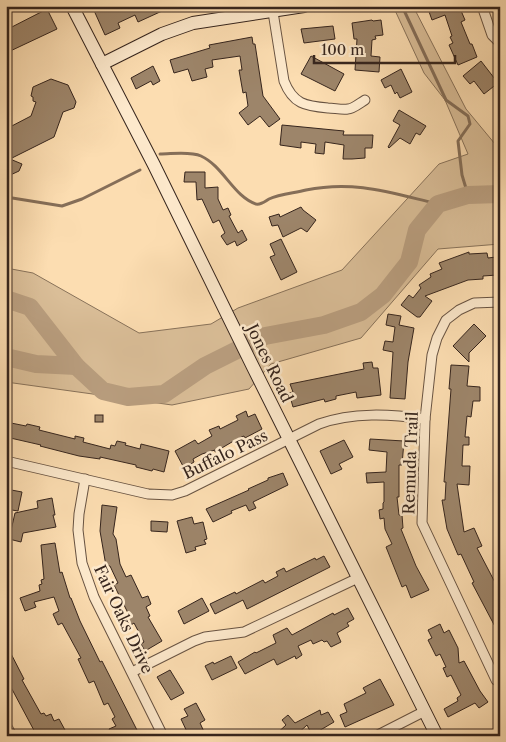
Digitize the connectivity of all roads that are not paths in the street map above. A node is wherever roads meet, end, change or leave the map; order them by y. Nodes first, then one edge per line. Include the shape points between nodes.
1 (72, 6) edge
2 (304, 6) edge
3 (482, 6) edge
4 (273, 12) junction
5 (500, 44) edge
6 (102, 64) junction
7 (365, 100) dead end
8 (500, 302) edge
9 (425, 419) junction
10 (290, 439) junction
11 (6, 461) edge
12 (85, 479) junction
13 (358, 578) junction
14 (132, 672) junction
15 (500, 683) edge
16 (425, 711) junction
17 (6, 724) edge
18 (12, 736) edge
19 (164, 736) edge
20 (376, 736) edge
21 (437, 736) edge

1 - 6 street, Jones Road
2 - 4 street
3 - 5 street via 492,35
4 - 6 street via 176,28
4 - 7 street via 284,82 294,99 313,107 348,110
6 - 10 street, Jones Road
8 - 9 street, Remuda Trail via 474,303 446,320 432,354
9 - 10 street, Buffalo Pass via 356,416 334,419
9 - 15 street, Remuda Trail via 422,524
10 - 12 street, Buffalo Pass via 198,486 172,495 148,494
10 - 13 street, Jones Road
11 - 12 street, Buffalo Pass
12 - 14 street, Fair Oaks Drive via 78,530 82,563 94,597
13 - 14 street via 244,632 205,637
13 - 16 street, Jones Road
14 - 19 street, Fair Oaks Drive
16 - 20 street
16 - 21 street, Jones Road
17 - 18 street

